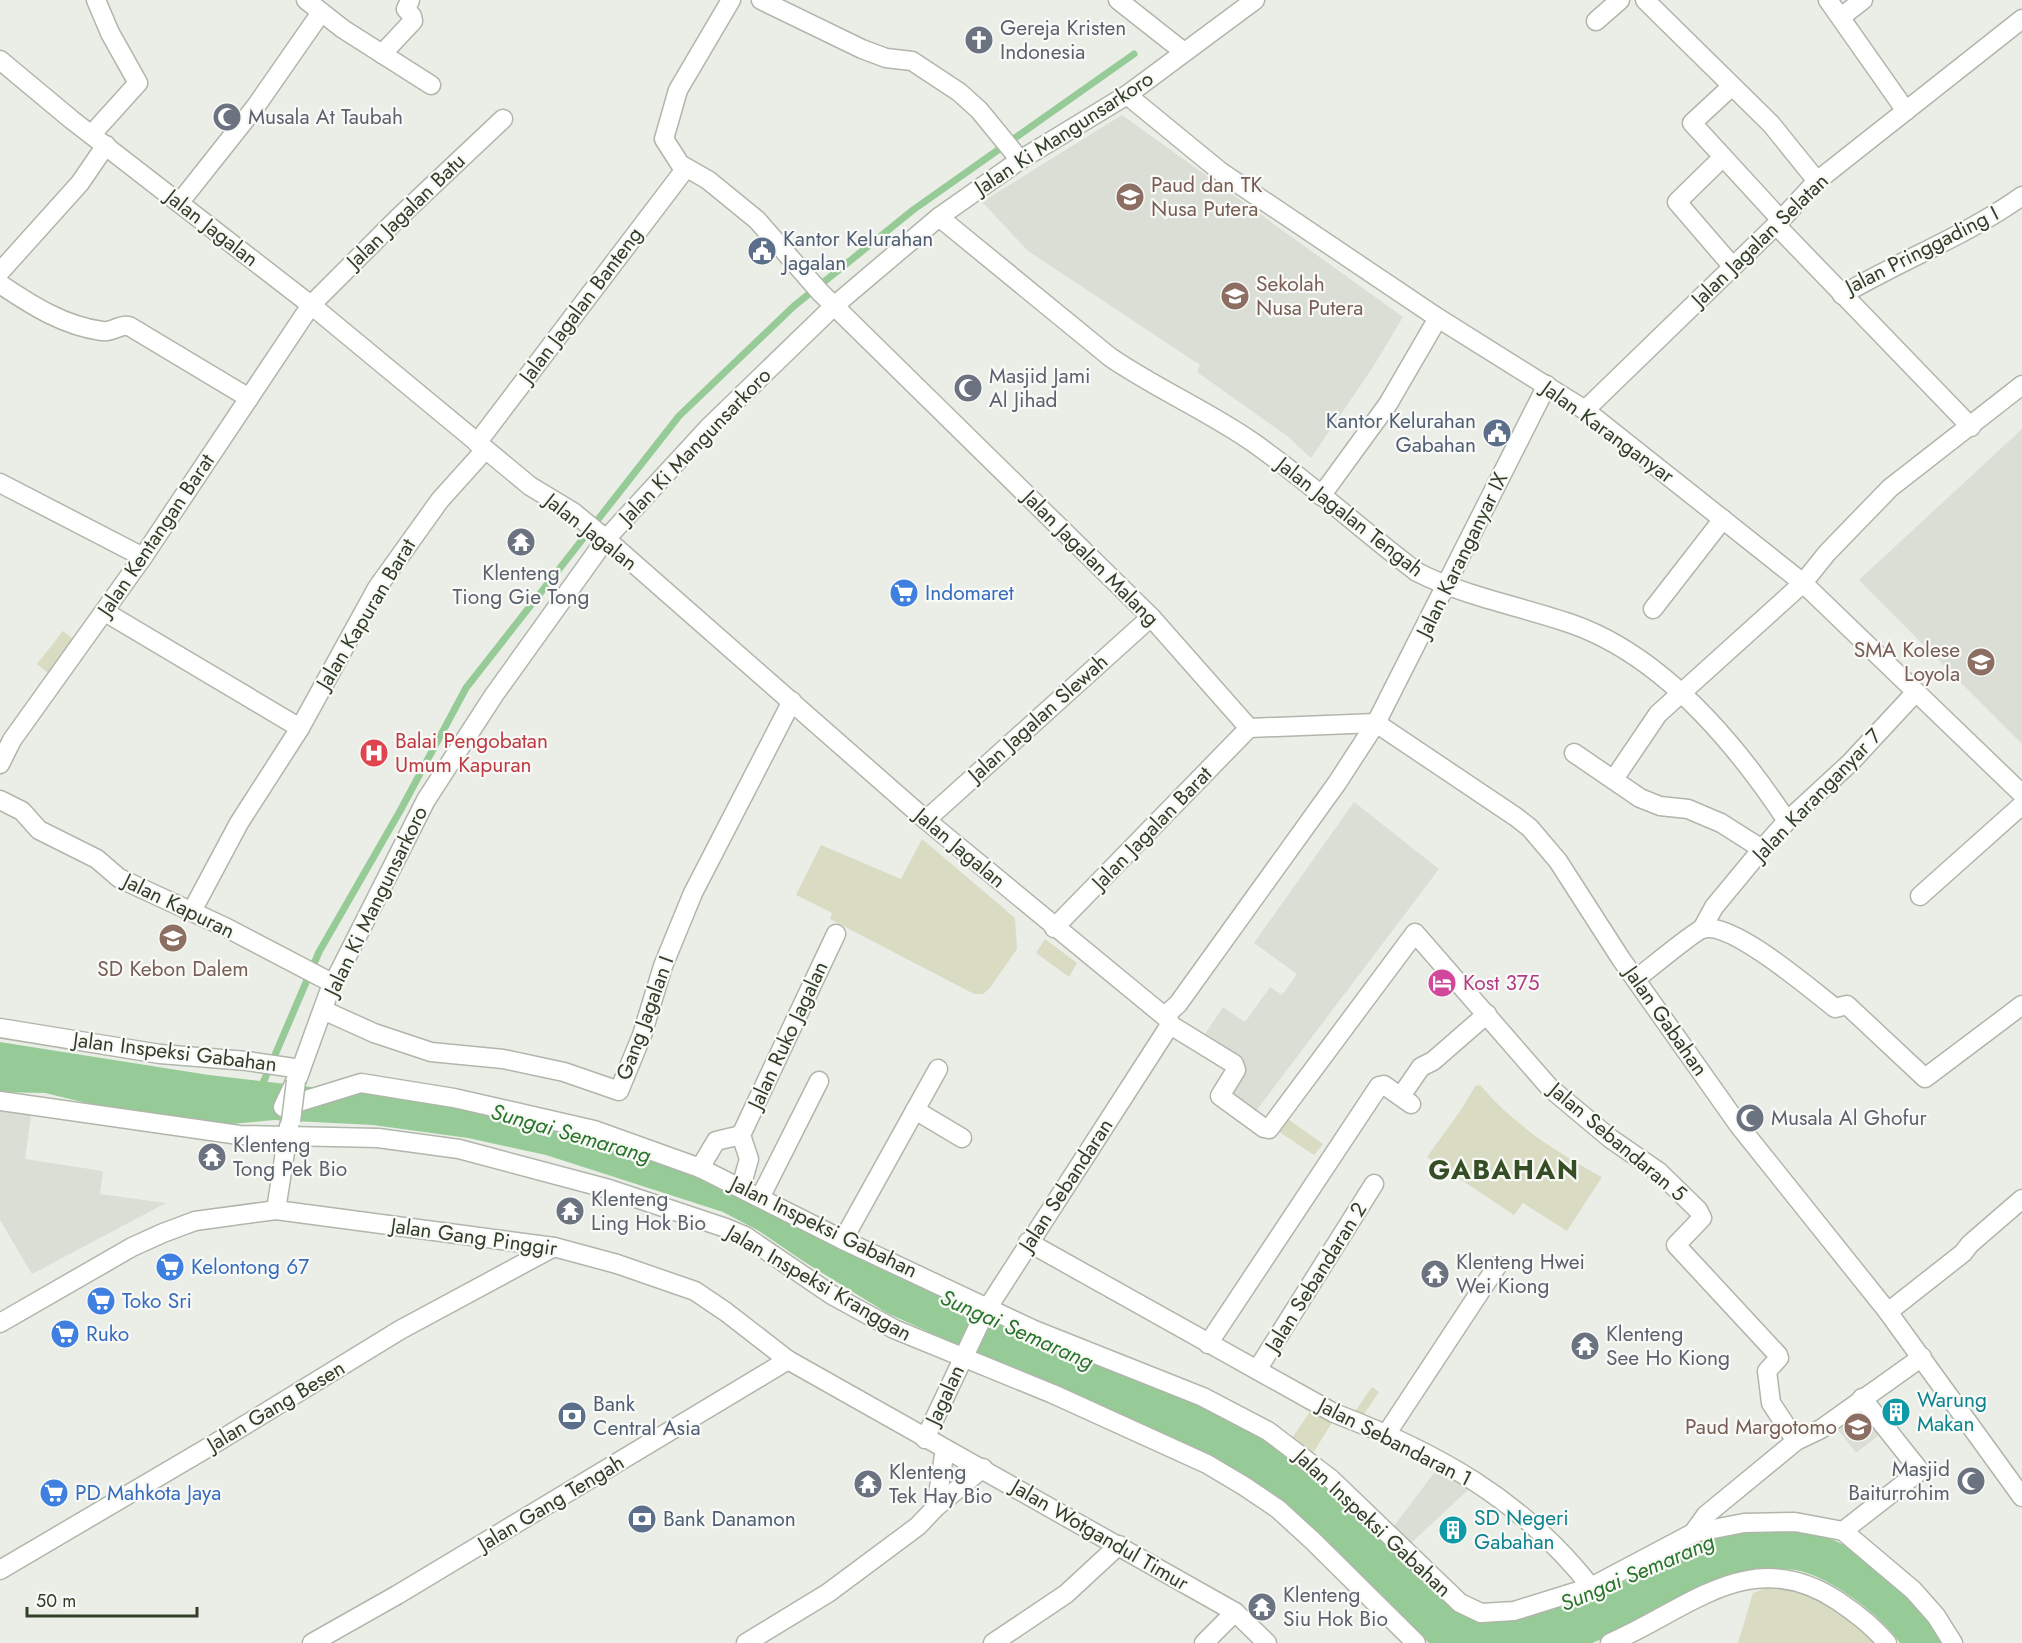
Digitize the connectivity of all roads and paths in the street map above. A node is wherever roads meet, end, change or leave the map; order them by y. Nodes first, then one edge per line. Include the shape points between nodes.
1 (96, 0) edge
2 (306, 0) edge
3 (410, 0) edge
4 (731, 0) edge
5 (761, 0) edge
6 (1118, 0) edge
7 (1256, 0) edge
8 (1620, 0) edge
9 (1645, 0) edge
10 (1828, 0) edge
11 (1863, 0) edge
12 (320, 14) junction
13 (1841, 17) junction
14 (2022, 19) edge
15 (1596, 21) dead end
16 (1184, 52) junction
17 (382, 54) junction
18 (0, 60) edge
19 (431, 85) dead end
20 (1732, 86) junction
21 (1127, 95) junction
22 (1906, 111) junction
23 (503, 119) dead end
24 (99, 140) junction
25 (1012, 149) junction
26 (1722, 158) junction
27 (686, 168) junction
28 (1817, 181) junction
29 (2022, 196) edge
30 (180, 202) junction
31 (939, 217) junction
32 (1779, 223) junction
33 (1732, 267) junction
34 (0, 272) edge
35 (0, 284) edge
36 (1842, 295) junction
37 (311, 305) junction
38 (834, 306) junction
39 (1438, 318) junction
40 (1547, 385) junction
41 (2022, 385) edge
42 (249, 398) junction
43 (1585, 410) junction
44 (1971, 427) junction
45 (481, 446) junction
46 (0, 483) edge
47 (1321, 496) junction
48 (1723, 519) junction
49 (602, 535) junction
50 (144, 557) junction
51 (1803, 583) junction
52 (1446, 586) junction
53 (1653, 609) dead end
54 (105, 612) junction
55 (1151, 617) junction
56 (1681, 692) junction
57 (1915, 693) junction
58 (792, 701) junction
59 (1376, 723) junction
60 (300, 728) junction
61 (1249, 728) junction
62 (6, 734) edge
63 (1574, 753) dead end
64 (0, 764) edge
65 (1614, 779) junction
66 (2022, 794) edge
67 (0, 800) edge
68 (2022, 806) edge
69 (926, 820) junction
70 (1787, 821) junction
71 (1762, 849) junction
72 (1920, 896) dead end
73 (192, 911) junction
74 (1054, 928) junction
75 (1702, 929) junction
76 (836, 934) dead end
77 (1636, 979) junction
78 (330, 982) junction
79 (2022, 1005) edge
80 (323, 1010) junction
81 (1488, 1014) junction
82 (1168, 1020) junction
83 (0, 1028) edge
84 (938, 1069) dead end
85 (294, 1072) junction
86 (819, 1081) dead end
87 (0, 1101) edge
88 (915, 1110) junction
89 (288, 1129) junction
90 (741, 1135) junction
91 (963, 1138) dead end
92 (700, 1168) junction
93 (1374, 1184) dead end
94 (741, 1187) junction
95 (760, 1198) junction
96 (2022, 1199) edge
97 (276, 1210) junction
98 (843, 1240) junction
99 (1028, 1242) junction
100 (554, 1247) junction
101 (1497, 1266) dead end
102 (986, 1309) junction
103 (1888, 1311) junction
104 (0, 1323) edge
105 (1208, 1344) junction
106 (964, 1355) junction
107 (1922, 1357) junction
108 (788, 1360) junction
109 (1257, 1370) junction
110 (1862, 1398) junction
111 (1386, 1433) junction
112 (925, 1439) junction
113 (1796, 1441) junction
114 (945, 1449) junction
115 (984, 1468) junction
116 (2021, 1494) edge
117 (936, 1507) junction
118 (1843, 1531) junction
119 (1693, 1533) junction
120 (1119, 1545) junction
121 (0, 1570) edge
122 (1591, 1587) junction
123 (1236, 1612) junction
124 (312, 1643) edge
125 (746, 1643) edge
126 (993, 1643) edge
127 (1204, 1643) edge
128 (1267, 1643) edge
129 (1416, 1643) edge
130 (1610, 1643) edge
131 (1887, 1643) edge
132 (1953, 1643) edge

1 - 24 street via 138,83
2 - 12 street
3 - 17 street via 405,9 412,21
4 - 27 street via 678,90 669,119 664,140
5 - 25 street via 862,49 886,58 912,61 959,92
6 - 16 street
7 - 16 street, Jalan Ki Mangunsarkoro
8 - 15 street
9 - 20 street
10 - 13 street
11 - 13 street
12 - 17 street
12 - 30 street via 256,106
13 - 22 street
14 - 22 street, Jalan Jagalan Selatan
16 - 21 street, Jalan Ki Mangunsarkoro
17 - 19 street
18 - 24 street, Jalan Jagalan
20 - 26 street, Jalan Pringgading I via 1692,123
20 - 28 street via 1771,124
21 - 25 street, Jalan Ki Mangunsarkoro
21 - 39 street, Jalan Karanganyar via 1221,172
22 - 28 street, Jalan Jagalan Selatan
23 - 37 street, Jalan Jagalan Batu
24 - 30 street, Jalan Jagalan
24 - 34 street via 80,183
25 - 31 street, Jalan Ki Mangunsarkoro
26 - 32 street, Jalan Pringgading I
26 - 33 street via 1677,202
27 - 38 street via 758,219
27 - 45 street, Jalan Jagalan Banteng
28 - 32 street, Jalan Jagalan Selatan
29 - 36 street, Jalan Pringgading I via 1987,221
30 - 37 street, Jalan Jagalan
31 - 38 street, Jalan Ki Mangunsarkoro
31 - 47 street, Jalan Jagalan Tengah via 1110,357 1137,376 1208,412
32 - 33 street, Jalan Jagalan Selatan
32 - 36 street, Jalan Pringgading I
33 - 43 street, Jalan Jagalan Selatan
35 - 42 street via 28,303 74,325 108,332 129,326
36 - 44 street
37 - 42 street, Jalan Kentangan Barat
37 - 45 street, Jalan Jagalan
38 - 49 street, Jalan Ki Mangunsarkoro
38 - 55 street, Jalan Jagalan Malang
39 - 40 street, Jalan Karanganyar
39 - 47 street via 1388,404
40 - 43 street, Jalan Karanganyar
40 - 52 street, Jalan Karanganyar IX
41 - 44 street
42 - 50 street, Jalan Kentangan Barat
43 - 48 street, Jalan Karanganyar
44 - 51 street via 1890,488
45 - 49 street, Jalan Jagalan via 530,486
45 - 60 street, Jalan Kapuran Barat via 377,588
46 - 50 street
47 - 52 street, Jalan Jagalan Tengah via 1417,572
48 - 51 street, Jalan Karanganyar
48 - 53 street
49 - 58 street, Jalan Jagalan
49 - 78 street, Jalan Ki Mangunsarkoro via 426,800
50 - 54 street, Jalan Kentangan Barat
51 - 56 street
51 - 57 street, Jalan Karanganyar
52 - 56 street, Jalan Jagalan Tengah via 1588,631 1621,648
52 - 59 street, Jalan Karanganyar IX
54 - 60 street
54 - 62 street, Jalan Kentangan Barat
55 - 61 street, Jalan Jagalan Malang
55 - 69 street, Jalan Jagalan Slewah
56 - 65 street via 1659,714
56 - 70 street, Jalan Jagalan Tengah via 1715,726
57 - 66 street, Jalan Karanganyar
57 - 70 street, Jalan Karanganyar 7 via 1850,764
58 - 69 street, Jalan Jagalan
58 - 80 street, Gang Jagalan I via 693,893 619,1091 564,1072 503,1059 431,1052
59 - 61 street
59 - 77 street, Jalan Gabahan via 1530,828 1558,861
59 - 82 street, Jalan Sebandaran
60 - 73 street, Jalan Kapuran Barat via 239,823
61 - 74 street, Jalan Jagalan Barat
62 - 64 street, Jalan Kentangan Barat
63 - 65 street
65 - 71 street via 1640,798 1660,806 1688,809 1721,823
67 - 73 street, Jalan Kapuran via 22,811 39,830 97,859 119,878
68 - 72 street
69 - 74 street, Jalan Jagalan
70 - 71 street, Jalan Karanganyar 7
71 - 75 street, Jalan Karanganyar 7 via 1714,907
73 - 78 street, Jalan Kapuran
74 - 82 street, Jalan Jagalan
75 - 77 street
75 - 79 street via 1717,930 1757,948 1835,1008 1846,1005 1925,1078
76 - 90 street, Jalan Ruko Jagalan
77 - 103 street, Jalan Gabahan via 1740,1127
78 - 80 street, Jalan Ki Mangunsarkoro
80 - 85 street, Jalan Ki Mangunsarkoro
81 - 82 street, Jalan Sebandaran 5 via 1415,933 1269,1129 1220,1096 1236,1070 1234,1064
81 - 105 street via 1421,1067 1406,1100 1384,1085 1379,1086
81 - 113 street, Jalan Sebandaran 5 via 1550,1088 1611,1139 1659,1172 1698,1210 1702,1218 1676,1245 1778,1355 1767,1371 1771,1403
82 - 99 street, Jalan Sebandaran
83 - 85 street, Jalan Inspeksi Gabahan via 160,1054 247,1061
84 - 88 street
85 - 89 street, bridge
85 - 92 street, Jalan Inspeksi Gabahan via 283,1107 361,1083 454,1098 594,1130
86 - 95 street
87 - 89 street, Jalan Inspeksi Kranggan via 239,1135
88 - 91 street
88 - 98 street
89 - 97 street
89 - 106 street, Jalan Inspeksi Kranggan via 459,1149 690,1215 745,1236 832,1295 894,1329
90 - 92 street via 716,1141
90 - 94 street via 749,1159
92 - 94 street, Jalan Inspeksi Gabahan
93 - 109 street, Jalan Sebandaran 2
94 - 95 street, Jalan Inspeksi Gabahan
95 - 98 street, Jalan Inspeksi Gabahan
96 - 103 street via 1963,1253
97 - 100 street, Jalan Gang Pinggir
97 - 104 street, Jalan Gang Pinggir via 195,1221 163,1233
98 - 102 street, Jalan Inspeksi Gabahan
99 - 102 street, Jalan Sebandaran
99 - 105 street, Jalan Sebandaran 1
100 - 108 street, Jalan Gang Pinggir via 695,1291
100 - 121 street, Jalan Gang Besen via 400,1330
101 - 111 street
102 - 106 street, Jalan Sebandaran
102 - 122 street, Jalan Inspeksi Gabahan via 1203,1397 1268,1431 1331,1479 1470,1609 1489,1613 1514,1611
103 - 107 street, Jalan Gabahan
105 - 109 street, Jalan Sebandaran 1
106 - 112 street, Jagalan
106 - 129 street, Jalan Inspeksi Kranggan via 1207,1464 1244,1486 1278,1509
107 - 110 street
107 - 116 street, Jalan Gabahan
108 - 112 street, Jalan Gang Pinggir
108 - 124 street, Jalan Gang Tengah
109 - 111 street, Jalan Sebandaran 1 via 1334,1413
110 - 113 street via 1821,1429
110 - 118 street via 1920,1471
111 - 122 street, Jalan Sebandaran 1 via 1514,1507
112 - 114 street, Jalan Wotgandul Timur
113 - 119 street via 1706,1515
114 - 115 street, Jalan Wotgandul Timur
114 - 117 street
115 - 117 street
115 - 120 street, Jalan Wotgandul Timur
117 - 125 street via 918,1527 828,1593
118 - 119 street, Jalan Inspeksi Gabahan via 1767,1521
118 - 132 street, Jalan Inspeksi Gabahan via 1913,1590
119 - 122 street, Jalan Inspeksi Gabahan
120 - 123 street, Jalan Wotgandul Timur
120 - 126 street via 1066,1594
123 - 127 street
123 - 128 street, Jalan Wotgandul Timur
130 - 131 street via 1740,1580 1786,1578 1827,1594

